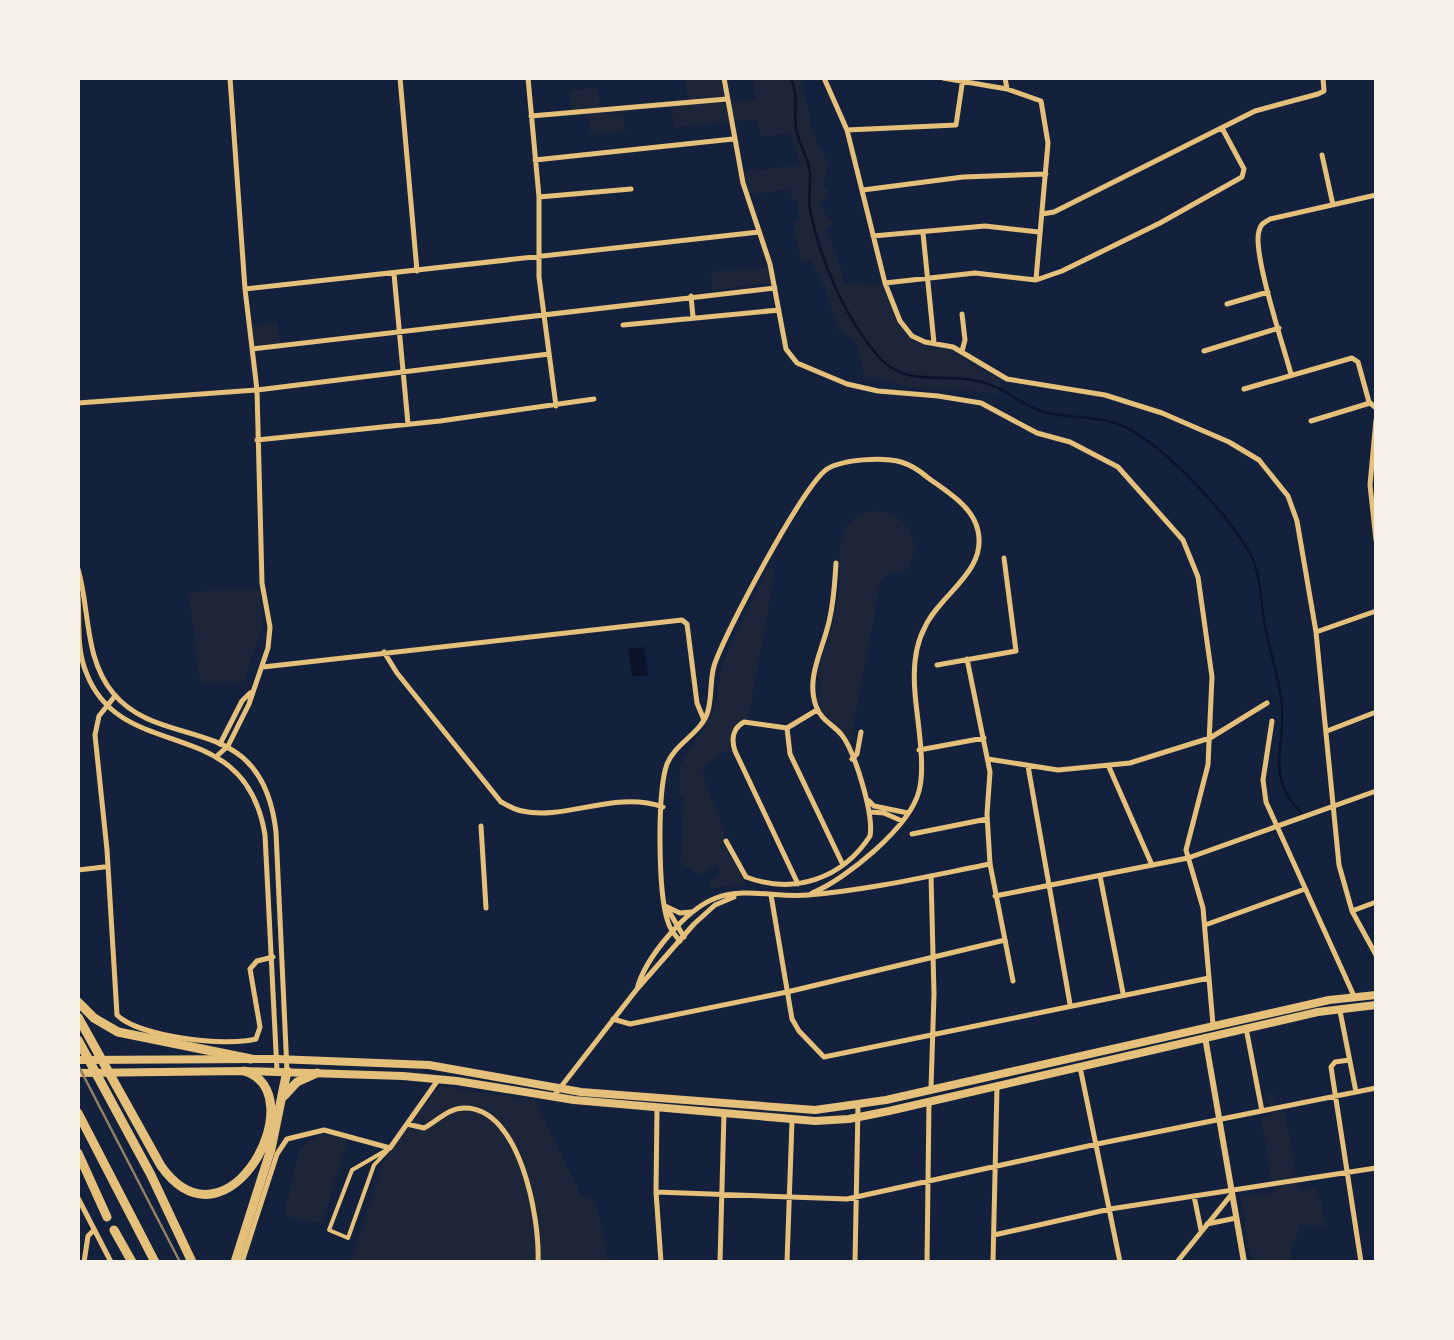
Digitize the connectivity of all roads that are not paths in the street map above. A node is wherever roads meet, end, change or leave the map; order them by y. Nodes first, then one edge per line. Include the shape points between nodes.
1 (230, 78) edge
2 (400, 78) edge
3 (528, 78) edge
4 (724, 78) edge
5 (824, 78) edge
6 (943, 78) edge
7 (1006, 78) edge
8 (1323, 78) edge
9 (963, 80) edge
10 (1007, 89) junction
11 (726, 99) junction
12 (531, 116) junction
13 (1222, 128) junction
14 (847, 130) junction
15 (733, 139) junction
16 (1322, 155) dead end
17 (535, 160) junction
18 (1046, 174) junction
19 (631, 189) dead end
20 (863, 190) junction
21 (1376, 195) edge
22 (539, 198) junction
23 (1333, 205) junction
24 (1042, 214) junction
25 (759, 232) junction
26 (1040, 232) junction
27 (922, 233) junction
28 (873, 236) junction
29 (538, 258) junction
30 (417, 271) junction
31 (394, 274) junction
32 (927, 278) junction
33 (1036, 280) junction
34 (886, 283) junction
35 (246, 288) junction
36 (775, 288) junction
37 (1268, 292) junction
38 (691, 296) junction
39 (1228, 304) dead end
40 (778, 310) junction
41 (962, 314) dead end
42 (544, 315) junction
43 (693, 317) junction
44 (623, 325) dead end
45 (1279, 328) junction
46 (398, 332) junction
47 (934, 343) junction
48 (252, 348) junction
49 (962, 351) junction
50 (1204, 351) dead end
51 (549, 354) junction
52 (403, 371) junction
53 (1291, 374) junction
54 (1244, 389) dead end
55 (257, 390) junction
56 (594, 399) dead end
57 (1370, 402) junction
58 (78, 403) edge
59 (556, 406) junction
60 (1376, 408) edge
61 (1311, 420) dead end
62 (1376, 420) edge
63 (408, 424) junction
64 (257, 440) junction
65 (1376, 538) edge
66 (1004, 558) dead end
67 (836, 563) dead end
68 (78, 569) edge
69 (78, 595) edge
70 (1376, 611) edge
71 (1316, 632) junction
72 (384, 652) junction
73 (967, 659) junction
74 (937, 664) dead end
75 (262, 667) junction
76 (252, 691) junction
77 (115, 696) junction
78 (1267, 703) dead end
79 (106, 706) junction
80 (817, 710) junction
81 (1376, 712) edge
82 (704, 720) junction
83 (1272, 722) dead end
84 (787, 728) junction
85 (1327, 731) junction
86 (861, 732) dead end
87 (984, 738) junction
88 (1210, 738) junction
89 (220, 742) junction
90 (228, 746) junction
91 (919, 750) junction
92 (218, 756) junction
93 (852, 758) junction
94 (988, 759) junction
95 (1028, 766) junction
96 (1110, 767) junction
97 (1376, 791) edge
98 (866, 798) junction
99 (1332, 806) junction
100 (663, 807) junction
101 (870, 812) junction
102 (908, 814) junction
103 (987, 819) junction
104 (902, 821) junction
105 (481, 826) dead end
106 (1277, 828) junction
107 (912, 834) dead end
108 (726, 842) dead end
109 (1188, 858) junction
110 (990, 864) junction
111 (844, 865) junction
112 (1153, 866) junction
113 (106, 867) junction
114 (78, 870) edge
115 (931, 876) junction
116 (1100, 876) junction
117 (798, 884) junction
118 (1049, 886) junction
119 (1305, 889) junction
120 (746, 893) junction
121 (770, 895) junction
122 (807, 895) junction
123 (996, 896) junction
124 (1376, 902) edge
125 (665, 906) junction
126 (486, 908) dead end
127 (1352, 911) junction
128 (694, 912) junction
129 (1204, 925) junction
130 (675, 930) junction
131 (682, 939) junction
132 (1004, 940) junction
133 (1376, 955) edge
134 (933, 956) junction
135 (272, 957) junction
136 (1209, 978) junction
137 (1013, 981) dead end
138 (638, 989) junction
139 (787, 992) junction
140 (1123, 993) junction
141 (1376, 995) edge
142 (1354, 996) junction
143 (78, 1002) edge
144 (1070, 1004) junction
145 (1376, 1005) edge
146 (1340, 1008) junction
147 (78, 1017) edge
148 (614, 1019) junction
149 (1246, 1028) junction
150 (1209, 1032) junction
151 (933, 1035) junction
152 (78, 1040) edge
153 (276, 1058) junction
154 (251, 1059) junction
155 (287, 1059) junction
156 (78, 1060) edge
157 (1349, 1060) junction
158 (1080, 1067) junction
159 (244, 1071) junction
160 (282, 1072) junction
161 (78, 1073) edge
162 (317, 1073) junction
163 (439, 1079) junction
164 (997, 1086) junction
165 (559, 1088) junction
166 (1376, 1088) edge
167 (931, 1090) junction
168 (1356, 1092) junction
169 (553, 1096) junction
170 (1336, 1097) junction
171 (283, 1098) junction
172 (930, 1102) junction
173 (858, 1106) junction
174 (657, 1108) junction
175 (1262, 1111) junction
176 (78, 1114) edge
177 (724, 1114) junction
178 (859, 1117) junction
179 (792, 1119) junction
180 (1220, 1120) junction
181 (406, 1124) junction
182 (1097, 1144) junction
183 (390, 1148) junction
184 (78, 1153) edge
185 (996, 1166) junction
186 (1376, 1168) edge
187 (1347, 1174) junction
188 (930, 1182) junction
189 (1232, 1190) junction
190 (656, 1192) junction
191 (722, 1194) junction
192 (1194, 1196) junction
193 (789, 1197) junction
194 (857, 1197) junction
195 (78, 1198) edge
196 (1110, 1209) junction
197 (107, 1217) dead end
198 (1237, 1218) junction
199 (1203, 1227) junction
200 (94, 1230) junction
201 (114, 1230) dead end
202 (994, 1235) junction
203 (84, 1262) edge
204 (112, 1262) edge
205 (132, 1262) edge
206 (155, 1262) edge
207 (192, 1262) edge
208 (238, 1262) edge
209 (538, 1262) edge
210 (661, 1262) edge
211 (720, 1262) edge
212 (787, 1262) edge
213 (855, 1262) edge
214 (927, 1262) edge
215 (993, 1262) edge
216 (1120, 1262) edge
217 (1176, 1262) edge
218 (1244, 1262) edge
219 (1361, 1262) edge

1 - 35 street
2 - 30 street
3 - 12 street
4 - 11 street
5 - 14 street
6 - 9 street
7 - 10 street
8 - 13 street via 1324,91 1268,105
9 - 10 street
9 - 14 street via 956,124
10 - 18 street via 1042,101
11 - 12 street
11 - 15 street
12 - 17 street
13 - 24 street
13 - 33 street via 1244,168 1242,177
14 - 20 street
15 - 17 street
15 - 25 street
16 - 23 street
17 - 22 street
18 - 20 street
18 - 24 street
19 - 22 street
20 - 28 street
21 - 23 street
22 - 29 street
23 - 37 street via 1262,225 1258,238
24 - 26 street
25 - 29 street
25 - 36 street
26 - 27 street via 985,226
26 - 33 street
27 - 28 street
27 - 32 street
28 - 34 street
29 - 30 street
29 - 42 street
30 - 31 street
31 - 35 street
31 - 46 street
32 - 33 street via 976,273
32 - 34 street
32 - 47 street
34 - 47 street via 906,331
35 - 48 street
36 - 38 street
36 - 40 street
37 - 39 street
37 - 45 street
38 - 42 street
38 - 43 street
40 - 43 street
40 - 88 street via 786,348 810,371 878,392 981,403 1099,457 1136,484 1184,540 1198,576 1212,677
41 - 49 street
42 - 46 street
42 - 51 street
43 - 44 street
45 - 50 street
45 - 53 street
46 - 48 street
46 - 52 street
47 - 49 street
48 - 55 street
49 - 71 street via 1006,380 1106,396 1162,413 1260,460 1288,496 1297,521
51 - 52 street
51 - 59 street
52 - 55 street
52 - 63 street
53 - 54 street
53 - 57 street via 1356,360
55 - 58 street
55 - 64 street
56 - 59 street
57 - 60 street
57 - 61 street
59 - 63 street
62 - 65 street via 1370,484
63 - 64 street
64 - 75 street via 270,626
66 - 73 street via 1016,651
67 - 80 street via 830,621 812,683
68 - 77 street via 94,660
69 - 79 street via 85,672
70 - 71 street
71 - 85 street
72 - 75 street
72 - 82 street via 682,620 688,624
72 - 100 street via 501,802 550,812 632,802
73 - 74 street
73 - 87 street
75 - 76 street
76 - 89 street
76 - 90 street
77 - 79 street
77 - 89 street via 144,716
78 - 88 street
79 - 92 street via 148,732
79 - 113 street via 95,735
80 - 84 street
80 - 93 street via 842,735
81 - 85 street
82 - 91 street via 722,648 765,562 821,474 838,464 893,461 918,470 964,506 979,535 974,563 930,618 919,643
82 - 100 street via 668,761
83 - 106 street via 1263,784
84 - 111 street via 790,754
84 - 117 street via 744,722 733,744
85 - 99 street
86 - 93 street
87 - 91 street
87 - 94 street
88 - 96 street
88 - 109 street
89 - 90 street
89 - 92 street
90 - 92 street
90 - 155 street via 255,775 274,816
91 - 102 street via 920,790
92 - 135 street via 246,783 263,822
93 - 98 street
94 - 95 street
94 - 103 street
95 - 96 street
95 - 118 street
96 - 112 street
97 - 99 street
98 - 101 street
98 - 102 street
99 - 106 street
99 - 127 street
100 - 125 street
101 - 104 street
101 - 111 street via 870,836
102 - 104 street
103 - 107 street
103 - 110 street
104 - 122 street via 844,877
105 - 126 street
106 - 109 street
106 - 119 street
108 - 117 street via 746,877
109 - 112 street
109 - 129 street
110 - 115 street
110 - 123 street
111 - 117 street
112 - 116 street
113 - 114 street
113 - 135 street via 114,1010 123,1022 197,1038 256,1039 260,1027 250,969
115 - 122 street
115 - 134 street
116 - 118 street
116 - 140 street
118 - 123 street
118 - 144 street
119 - 129 street
119 - 142 street
120 - 121 street
120 - 128 street via 719,897
120 - 131 street via 714,905
121 - 122 street
121 - 139 street
123 - 132 street
124 - 127 street
125 - 128 street
125 - 130 street
127 - 133 street
128 - 130 street
129 - 136 street
130 - 131 street
130 - 138 street
131 - 138 street
132 - 134 street
132 - 137 street
134 - 139 street
134 - 151 street
135 - 153 street
136 - 140 street
136 - 150 street
138 - 148 street
139 - 148 street via 630,1024
139 - 151 street via 796,1028 824,1056
140 - 144 street
141 - 142 main road
142 - 150 main road
143 - 154 highway via 118,1032
144 - 151 street
145 - 146 main road
146 - 149 main road
146 - 157 street
147 - 159 highway via 160,1166 191,1190 232,1187 260,1155 271,1100 263,1082
148 - 165 street
149 - 150 main road
149 - 175 street
150 - 158 main road
150 - 167 main road
150 - 180 main road
151 - 167 street
152 - 207 highway
153 - 154 main road
153 - 155 main road
153 - 160 street
154 - 156 main road
155 - 160 street
155 - 165 main road via 442,1067
157 - 168 street
157 - 170 street via 1332,1064
158 - 164 main road
158 - 182 street
159 - 160 main road
159 - 161 main road
160 - 162 main road
160 - 171 highway
162 - 163 main road
162 - 171 highway
163 - 169 main road
163 - 181 street
164 - 172 main road
164 - 185 street
165 - 169 street
165 - 173 main road via 815,1110
166 - 168 street
167 - 173 main road
168 - 170 street
169 - 174 main road
170 - 175 street
170 - 187 street
171 - 208 highway
172 - 178 main road
172 - 188 street
173 - 178 street
174 - 177 main road
174 - 190 street
175 - 180 street
176 - 206 highway
177 - 179 main road
177 - 191 street
178 - 179 main road
178 - 194 street
179 - 193 street
180 - 182 street
180 - 189 main road
181 - 183 street
181 - 209 street via 424,1128 465,1108 488,1115 506,1131 530,1194
182 - 185 street
182 - 196 street
183 - 183 street via 352,1170 328,1230 348,1238 374,1164
183 - 208 street via 324,1130 287,1139
184 - 197 highway
185 - 188 street
185 - 202 street
186 - 187 street
187 - 189 street
187 - 219 street
188 - 194 street
188 - 214 street
189 - 192 street
189 - 198 main road
189 - 199 street
190 - 191 street
190 - 210 street
191 - 193 street
191 - 211 street
192 - 196 street
192 - 199 street
193 - 194 street
193 - 212 street
194 - 213 street
195 - 200 street
196 - 202 street
196 - 216 street
198 - 199 street
198 - 218 main road
199 - 217 street
200 - 203 street
200 - 204 street
201 - 205 highway
202 - 215 street

